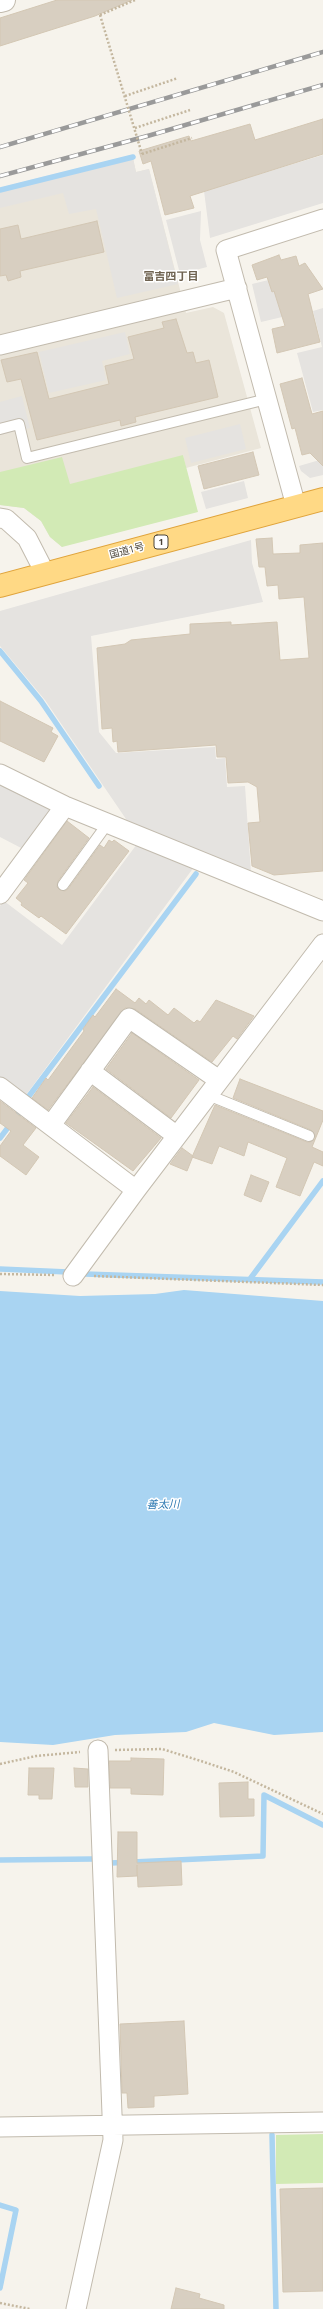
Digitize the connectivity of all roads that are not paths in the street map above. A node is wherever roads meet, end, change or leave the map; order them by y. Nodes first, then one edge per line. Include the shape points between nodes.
1 (4, 0) edge
2 (0, 1) edge
3 (323, 220) edge
4 (237, 288) junction
5 (0, 345) edge
6 (267, 399) junction
7 (0, 429) edge
8 (323, 499) edge
9 (296, 506) junction
10 (0, 518) edge
11 (45, 573) junction
12 (0, 586) edge
13 (0, 774) edge
14 (65, 806) junction
15 (108, 823) junction
16 (63, 885) dead end
17 (0, 894) edge
18 (323, 911) edge
19 (323, 944) edge
20 (90, 1072) junction
21 (0, 1087) edge
22 (214, 1088) junction
23 (51, 1125) junction
24 (177, 1136) junction
25 (309, 1136) dead end
26 (136, 1190) junction
27 (73, 1276) road end
28 (98, 1750) road end
29 (323, 2122) edge
30 (113, 2125) junction
31 (0, 2127) edge
32 (76, 2309) edge

1 - 2 street
3 - 4 street via 226,250
4 - 5 street
4 - 6 street
6 - 7 lane via 27,458 19,424
6 - 9 street
8 - 9 highway, 国道1号 / 1
9 - 11 highway, 国道1号 / 1
10 - 11 street via 6,519 27,538
11 - 12 highway, 国道1号 / 1
13 - 14 street
14 - 15 street
14 - 17 street
15 - 16 lane
15 - 18 street
19 - 22 street
20 - 22 street via 130,1018
20 - 23 street
20 - 24 street
21 - 23 street
22 - 24 street
22 - 25 lane
23 - 26 street
24 - 26 street
26 - 27 street
28 - 30 street
29 - 30 street
30 - 31 street
30 - 32 street via 113,2140

